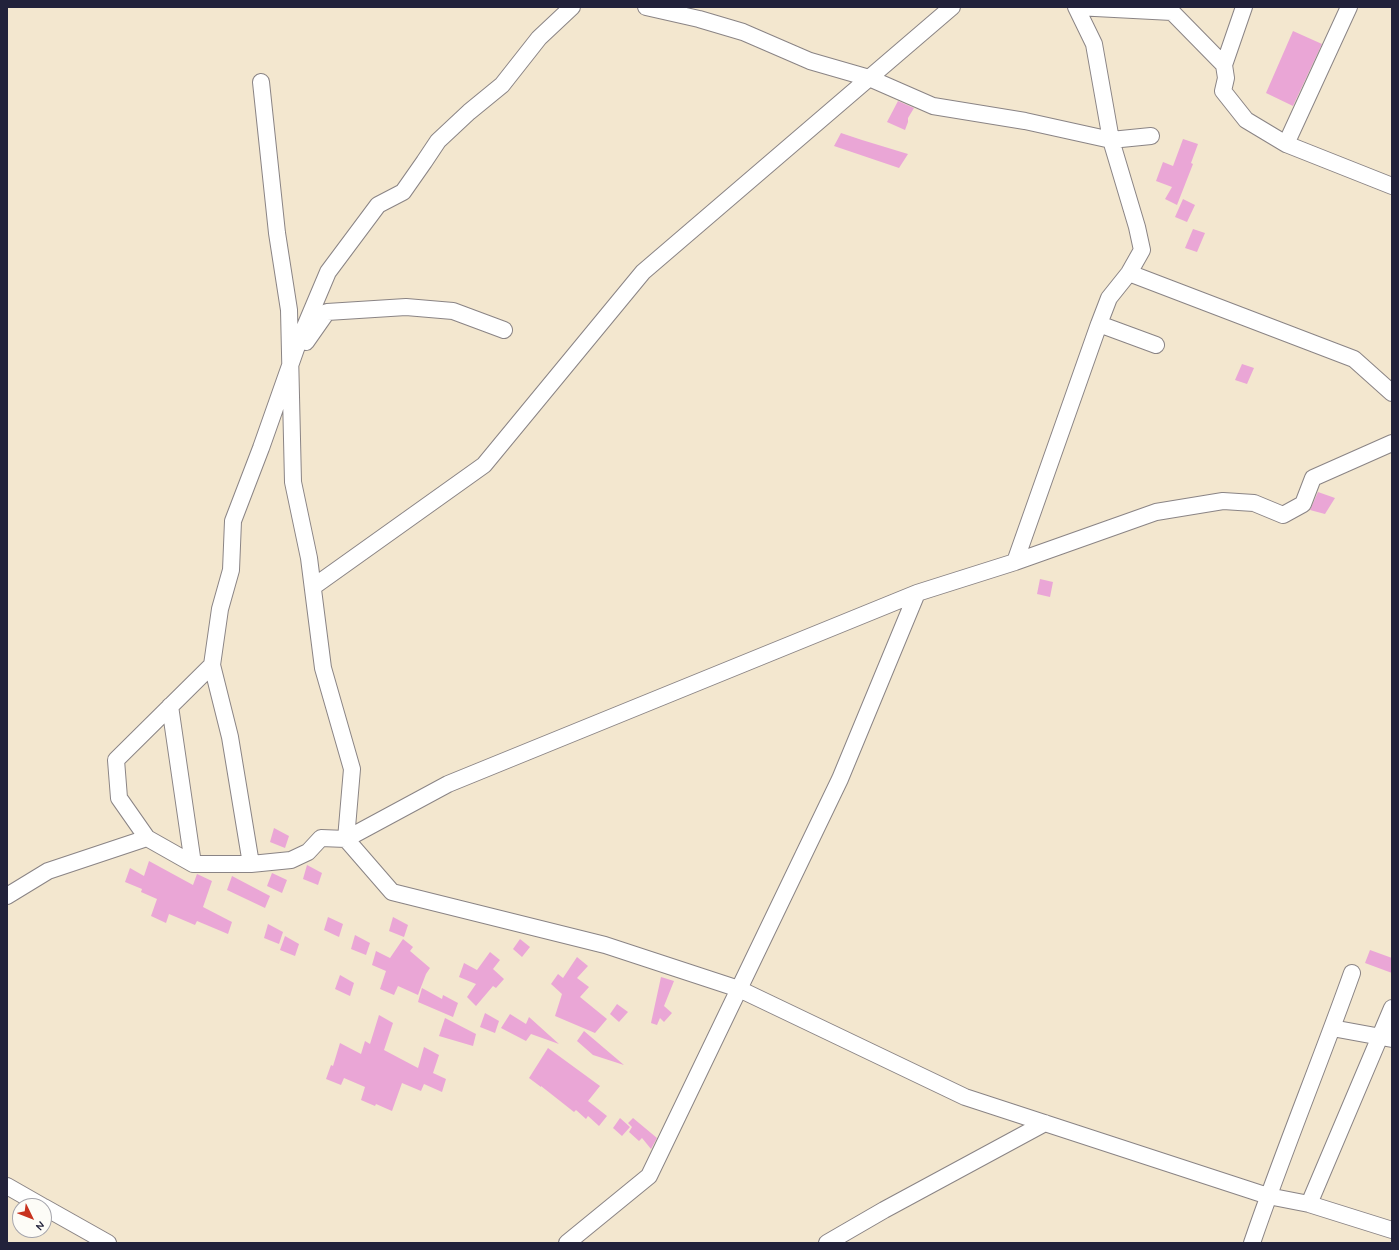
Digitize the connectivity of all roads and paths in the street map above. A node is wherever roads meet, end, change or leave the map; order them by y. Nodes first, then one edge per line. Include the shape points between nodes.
1 (572, 7) edge
2 (646, 7) edge
3 (952, 7) edge
4 (1076, 7) edge
5 (1244, 7) edge
6 (1349, 7) edge
7 (1224, 65) junction
8 (869, 78) junction
9 (261, 82) dead end
10 (1151, 136) dead end
11 (1111, 140) junction
12 (1286, 144) junction
13 (1392, 186) edge
14 (1129, 273) junction
15 (1099, 324) junction
16 (504, 330) dead end
17 (1156, 345) dead end
18 (290, 365) junction
19 (1392, 393) edge
20 (1392, 443) edge
21 (1016, 562) junction
22 (313, 587) junction
23 (918, 593) junction
24 (212, 665) junction
25 (170, 706) junction
26 (147, 838) junction
27 (346, 839) junction
28 (193, 864) junction
29 (251, 864) junction
30 (7, 896) edge
31 (1352, 973) dead end
32 (739, 989) junction
33 (1392, 1008) edge
34 (1332, 1028) junction
35 (1386, 1038) edge
36 (1045, 1123) junction
37 (7, 1186) edge
38 (1268, 1196) junction
39 (28, 1198) edge
40 (1309, 1204) junction
41 (52, 1212) edge
42 (1392, 1230) edge
43 (108, 1243) edge
44 (567, 1243) edge
45 (827, 1243) edge
46 (1252, 1243) edge

1 - 18 street via 539,38 502,85 438,141 402,192 378,205 328,272
2 - 8 street via 743,32 810,61
3 - 8 street
4 - 7 street via 1172,12
4 - 11 street via 1094,44
5 - 7 street
6 - 12 street
7 - 12 street via 1226,78 1223,91 1246,120
8 - 11 street via 933,106 1025,121
8 - 22 street via 643,272 484,465
9 - 18 street via 277,233 289,310
10 - 11 street
11 - 14 street via 1142,250
12 - 13 street
14 - 15 street via 1109,298
14 - 19 street via 1354,359
15 - 17 street
15 - 21 street
16 - 18 street via 454,311 406,306 327,312
18 - 22 street via 293,482
18 - 24 street via 232,521 231,570 220,609
20 - 21 street via 1313,478 1303,504 1283,515 1254,504 1223,501 1156,512
21 - 23 street
22 - 27 street via 323,668 352,769
23 - 27 street via 448,784
23 - 32 street via 840,779
24 - 25 street
24 - 29 street via 230,737
25 - 26 street via 116,760 120,798
25 - 28 street
26 - 28 street
26 - 30 street via 48,871
27 - 29 street via 321,838 308,852 292,860
27 - 32 street via 392,892 605,945
28 - 29 street
31 - 34 street
32 - 36 street via 965,1097
32 - 44 street via 649,1176
33 - 35 street
34 - 35 street
34 - 38 street
35 - 40 street
36 - 38 street
36 - 45 street
37 - 39 street
38 - 40 street
38 - 46 street
40 - 42 street
41 - 43 street

